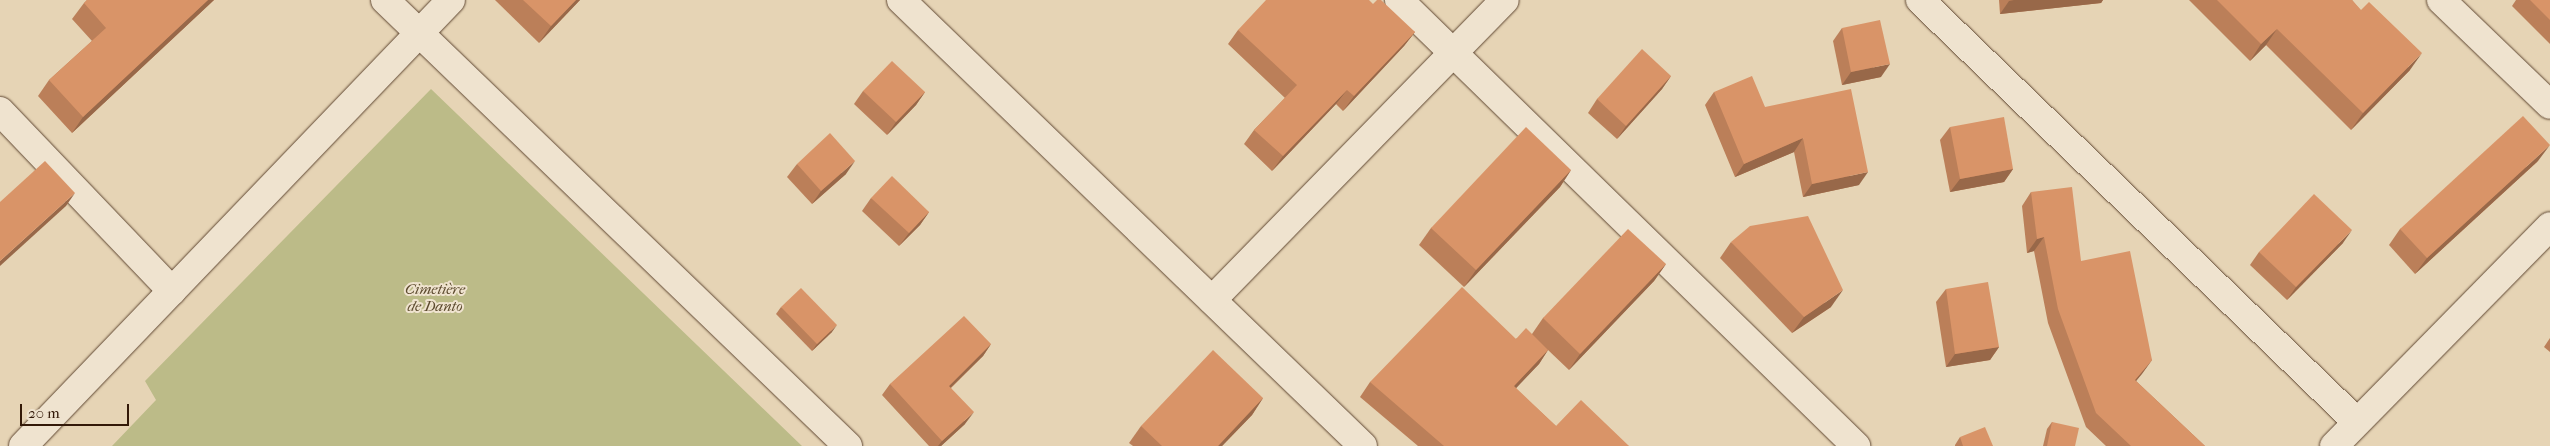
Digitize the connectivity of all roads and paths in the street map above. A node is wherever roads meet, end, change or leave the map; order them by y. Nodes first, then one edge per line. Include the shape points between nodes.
1 (385, 0) edge
2 (451, 0) edge
3 (901, 0) edge
4 (1399, 0) edge
5 (1505, 0) edge
6 (1920, 0) edge
7 (2441, 0) edge
8 (419, 33) junction
9 (1453, 53) junction
10 (2550, 105) edge
11 (0, 111) edge
12 (2550, 226) edge
13 (172, 291) junction
14 (1212, 300) junction
15 (2357, 422) junction
16 (23, 446) edge
17 (848, 446) edge
18 (1363, 446) edge
19 (1856, 446) edge
20 (2334, 446) edge

1 - 8 street
2 - 8 street
3 - 14 street
4 - 9 street
5 - 9 street
6 - 15 street
7 - 10 street
8 - 13 street
8 - 17 street
9 - 14 street
9 - 19 street
11 - 13 street
12 - 15 street
13 - 16 street
14 - 18 street
15 - 20 street

